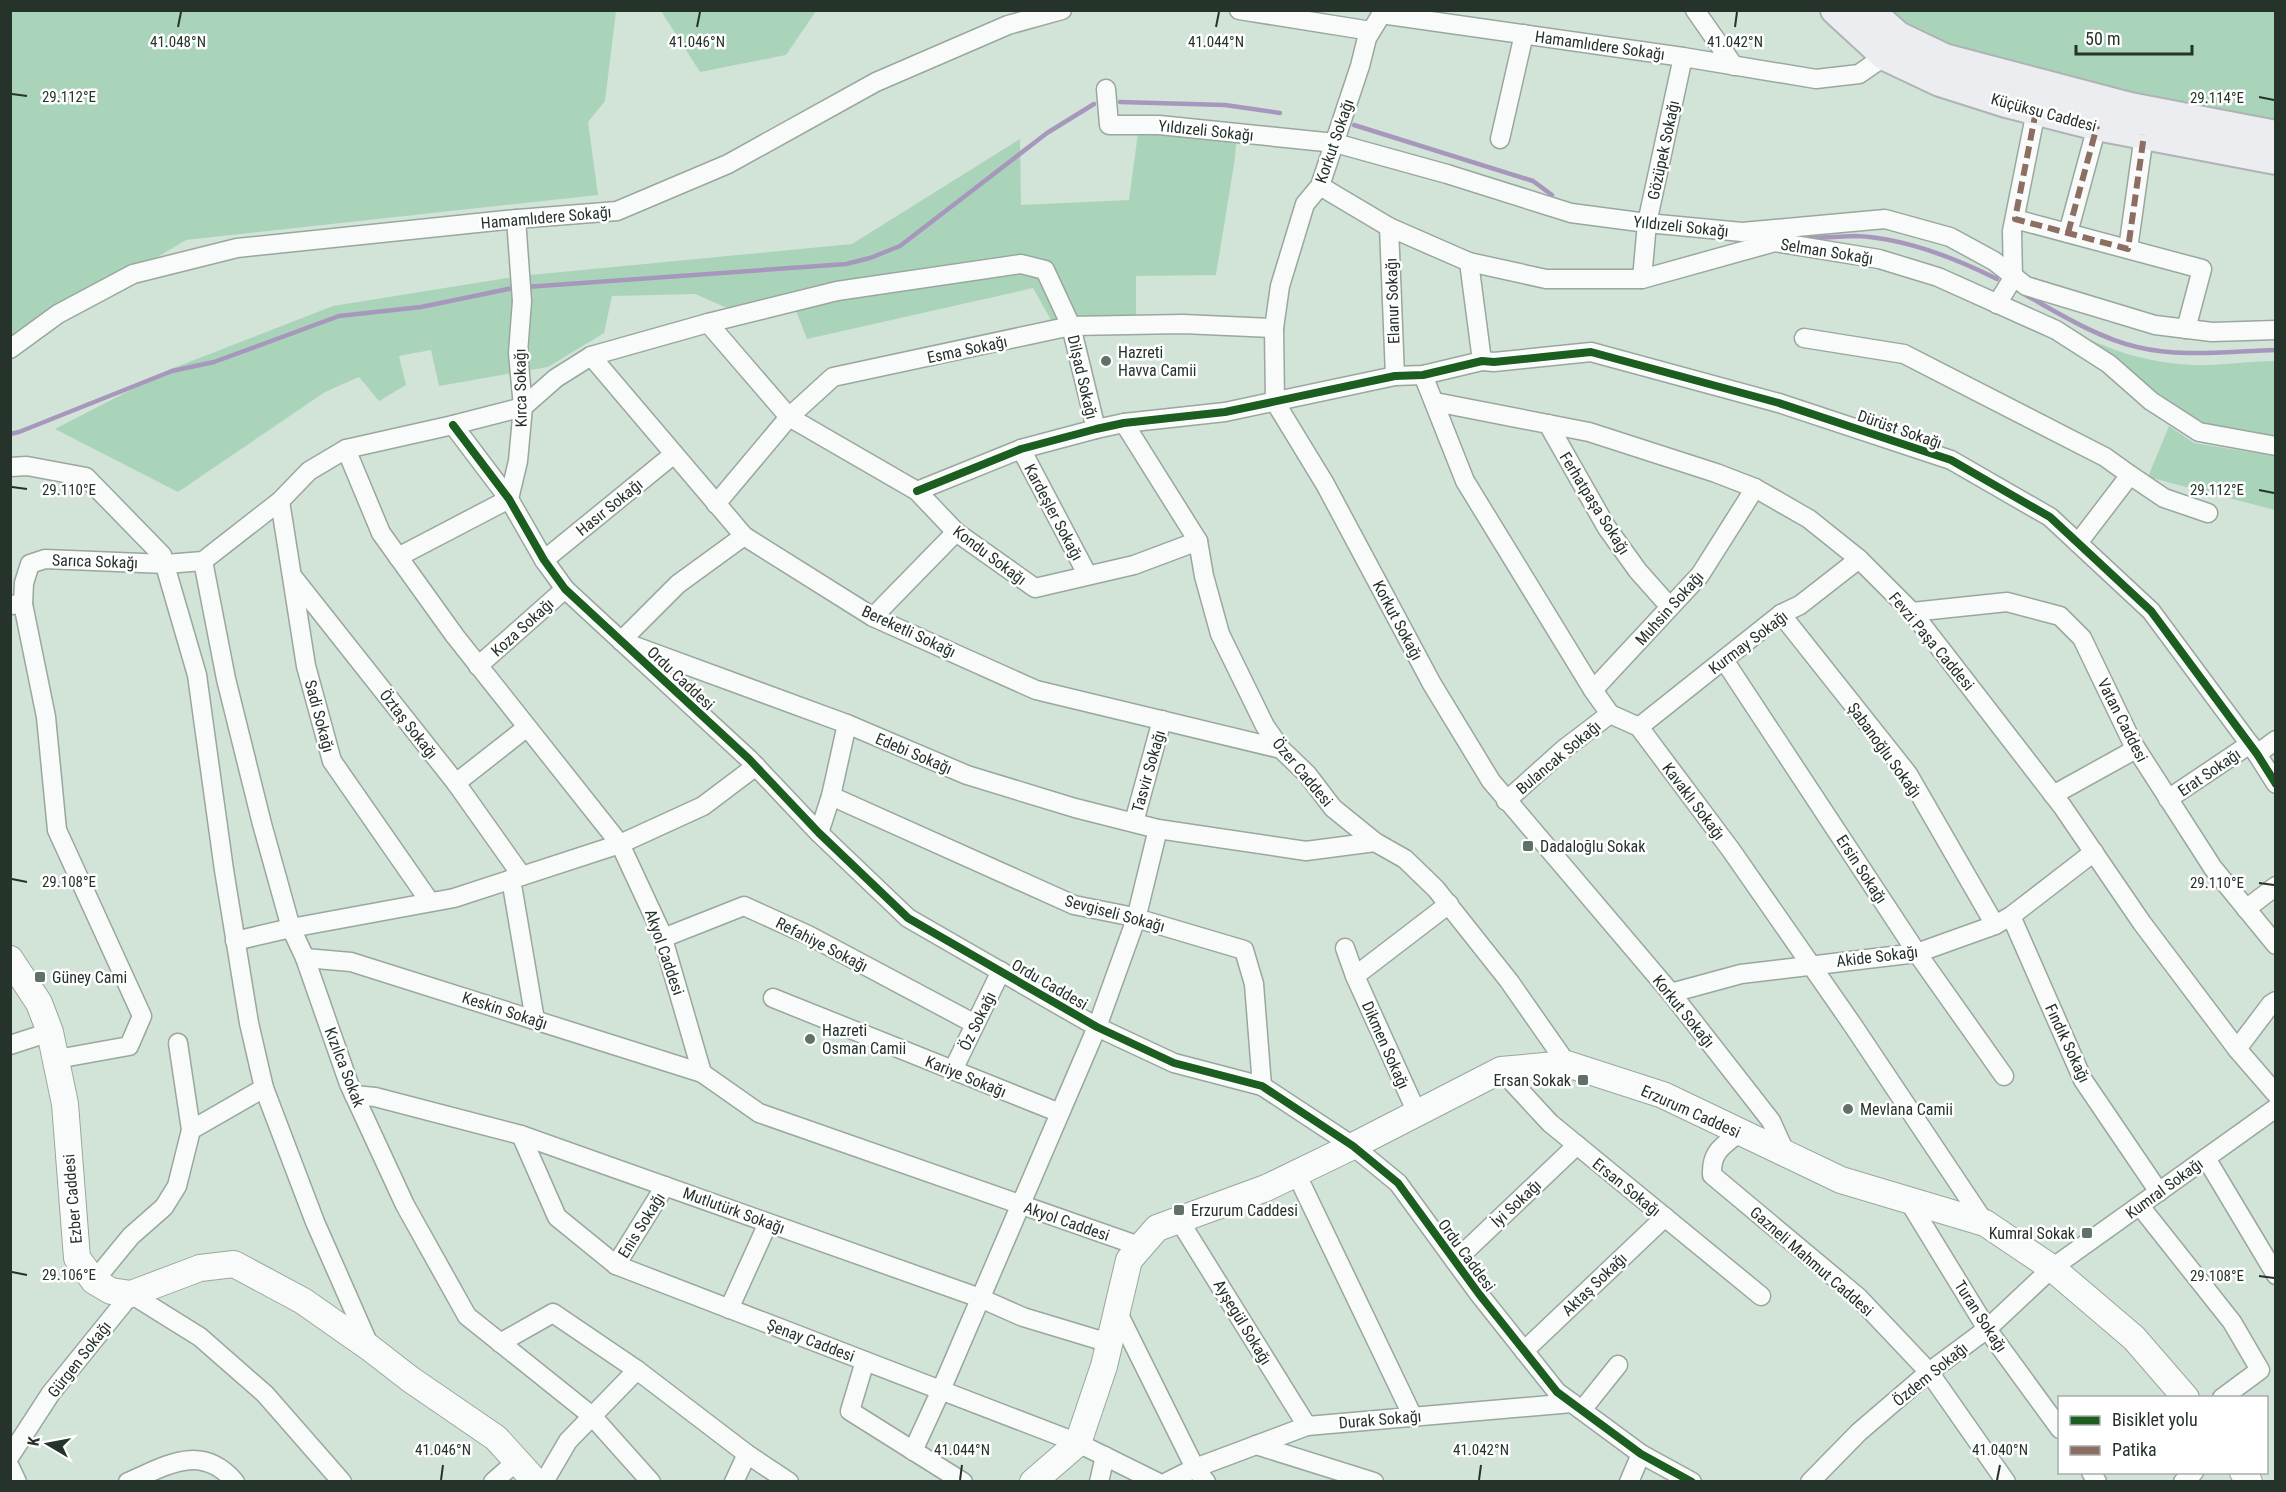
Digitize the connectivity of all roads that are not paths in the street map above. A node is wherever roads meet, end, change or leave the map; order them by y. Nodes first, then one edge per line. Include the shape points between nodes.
1 (1062, 10) edge
2 (1239, 10) edge
3 (1695, 10) edge
4 (1835, 10) edge
5 (1869, 10) edge
6 (1382, 12) edge
7 (1269, 13) edge
8 (1371, 32) junction
9 (1524, 34) junction
10 (1885, 56) junction
11 (1683, 57) junction
12 (1734, 66) junction
13 (1106, 89) dead end
14 (2036, 111) junction
15 (2097, 126) junction
16 (2144, 135) junction
17 (2276, 135) edge
18 (1500, 139) dead end
19 (1335, 143) junction
20 (2276, 159) edge
21 (1320, 186) junction
22 (516, 219) junction
23 (2015, 219) junction
24 (1647, 223) junction
25 (1389, 227) junction
26 (2068, 233) junction
27 (2128, 249) junction
28 (1469, 262) junction
29 (2013, 278) junction
30 (1642, 279) junction
31 (1997, 304) junction
32 (708, 323) junction
33 (1071, 326) junction
34 (1274, 328) junction
35 (2186, 329) junction
36 (2276, 330) edge
37 (1804, 338) dead end
38 (10, 349) edge
39 (591, 356) junction
40 (1482, 361) junction
41 (1423, 375) junction
42 (1395, 376) junction
43 (1275, 402) junction
44 (1435, 402) junction
45 (523, 407) junction
46 (789, 417) junction
47 (1124, 423) junction
48 (1548, 424) junction
49 (453, 425) junction
50 (1096, 429) junction
51 (2276, 446) edge
52 (346, 449) junction
53 (1021, 449) junction
54 (674, 454) junction
55 (10, 467) edge
56 (2130, 475) junction
57 (1755, 489) junction
58 (917, 491) junction
59 (509, 499) junction
60 (280, 501) junction
61 (716, 504) junction
62 (2208, 513) dead end
63 (956, 532) junction
64 (744, 536) junction
65 (1198, 541) junction
66 (2078, 543) junction
67 (398, 557) junction
68 (1859, 559) junction
69 (544, 560) junction
70 (203, 561) junction
71 (166, 564) junction
72 (1087, 574) junction
73 (292, 575) junction
74 (565, 589) junction
75 (17, 604) edge
76 (1670, 608) junction
77 (1912, 612) junction
78 (1781, 614) junction
79 (873, 617) junction
80 (621, 641) junction
81 (1724, 660) junction
82 (478, 666) junction
83 (1593, 690) junction
84 (1610, 714) junction
85 (1162, 720) junction
86 (847, 724) junction
87 (1639, 727) junction
88 (526, 728) junction
89 (2276, 740) edge
90 (1281, 749) junction
91 (2136, 749) junction
92 (2253, 749) junction
93 (756, 766) junction
94 (456, 783) junction
95 (2276, 784) edge
96 (2053, 795) junction
97 (831, 796) junction
98 (2168, 799) junction
99 (1506, 801) junction
100 (1134, 822) junction
101 (1158, 829) junction
102 (819, 833) junction
103 (1375, 842) junction
104 (620, 844) junction
105 (2094, 852) junction
106 (517, 878) junction
107 (2276, 886) edge
108 (430, 902) junction
109 (1449, 904) junction
110 (2246, 909) junction
111 (1136, 919) junction
112 (2003, 921) junction
113 (291, 928) junction
114 (663, 938) junction
115 (236, 941) junction
116 (2276, 945) edge
117 (1345, 948) dead end
118 (1917, 952) junction
119 (305, 958) junction
120 (10, 959) edge
121 (1809, 964) junction
122 (1001, 971) junction
123 (1355, 976) junction
124 (1671, 993) junction
125 (773, 998) dead end
126 (2276, 1001) edge
127 (535, 1020) junction
128 (975, 1024) junction
129 (1097, 1027) junction
130 (50, 1032) junction
131 (178, 1043) dead end
132 (10, 1045) edge
133 (2237, 1049) junction
134 (57, 1059) junction
135 (1566, 1064) junction
136 (953, 1070) junction
137 (1501, 1070) junction
138 (702, 1073) junction
139 (2004, 1076) dead end
140 (1262, 1086) junction
141 (264, 1088) junction
142 (2276, 1094) edge
143 (354, 1095) junction
144 (2276, 1108) edge
145 (1060, 1113) junction
146 (1417, 1113) junction
147 (191, 1130) junction
148 (1740, 1132) junction
149 (521, 1135) junction
150 (1577, 1145) junction
151 (1353, 1146) junction
152 (1786, 1154) junction
153 (2206, 1158) junction
154 (1296, 1173) junction
155 (665, 1186) junction
156 (2159, 1192) junction
157 (1908, 1200) junction
158 (1020, 1204) junction
159 (2140, 1206) junction
160 (1665, 1217) junction
161 (1179, 1220) junction
162 (768, 1222) junction
163 (1985, 1223) junction
164 (1142, 1247) junction
165 (1455, 1261) junction
166 (616, 1265) junction
167 (2052, 1268) junction
168 (2276, 1275) edge
169 (94, 1281) junction
170 (131, 1294) junction
171 (1761, 1296) dead end
172 (980, 1298) junction
173 (729, 1309) junction
174 (1117, 1311) junction
175 (1987, 1329) junction
176 (500, 1343) junction
177 (1109, 1343) junction
178 (370, 1348) junction
179 (1524, 1351) junction
180 (865, 1361) junction
181 (1618, 1365) dead end
182 (637, 1370) junction
183 (1929, 1372) junction
184 (941, 1390) junction
185 (2184, 1396) edge
186 (2225, 1396) edge
187 (1577, 1407) junction
188 (592, 1416) junction
189 (1413, 1417) junction
190 (1306, 1425) junction
191 (2058, 1426) edge
192 (1078, 1443) junction
193 (1256, 1445) junction
194 (913, 1451) junction
195 (747, 1454) junction
196 (1641, 1454) junction
197 (10, 1456) edge
198 (1105, 1456) junction
199 (517, 1461) junction
200 (10, 1467) edge
201 (1201, 1475) edge
202 (17, 1482) edge
203 (128, 1482) edge
204 (235, 1482) edge
205 (342, 1482) edge
206 (493, 1482) edge
207 (536, 1482) edge
208 (544, 1482) edge
209 (651, 1482) edge
210 (734, 1482) edge
211 (789, 1482) edge
212 (963, 1482) edge
213 (1033, 1482) edge
214 (1099, 1482) edge
215 (1156, 1482) edge
216 (1167, 1482) edge
217 (1374, 1482) edge
218 (1629, 1482) edge
219 (1692, 1482) edge
220 (1810, 1482) edge
221 (2006, 1482) edge

1 - 22 street, Hamamlıdere Sokağı via 1008,25 876,82 728,164 617,211
2 - 7 street
3 - 12 street
4 - 10 main road, Küçüksu Caddesi
5 - 17 main road, Küçüksu Caddesi via 1898,36 1944,58 2130,107
6 - 8 street, Korkut Sokağı
6 - 9 street, Hamamlıdere Sokağı
7 - 8 street
8 - 19 street, Korkut Sokağı
9 - 11 street, Hamamlıdere Sokağı
9 - 18 street
10 - 12 street, Hamamlıdere Sokağı via 1859,74 1816,79
10 - 14 main road, Küçüksu Caddesi via 1940,82
11 - 12 street, Hamamlıdere Sokağı
11 - 24 street, Gözüpek Sokağı
13 - 19 street, Yıldızeli Sokağı via 1109,125 1160,125
14 - 15 main road, Küçüksu Caddesi
14 - 23 street
15 - 16 main road, Küçüksu Caddesi
15 - 26 street
16 - 20 main road, Küçüksu Caddesi
16 - 27 street
19 - 21 street, Korkut Sokağı
19 - 24 street, Yıldızeli Sokağı via 1571,213
21 - 25 street, Selman Sokağı
21 - 34 street, Korkut Sokağı via 1305,204 1280,286
22 - 38 street, Hamamlıdere Sokağı via 237,248 133,274 58,314
22 - 45 street, Kırca Sokağı via 522,295 518,353
23 - 26 street
23 - 29 street
24 - 29 street, Yıldızeli Sokağı via 1742,232 1885,219 1950,237 1994,261
24 - 30 street, Gözüpek Sokağı
25 - 28 street, Selman Sokağı
25 - 42 street, Elanur Sokağı
26 - 27 street
27 - 35 street via 2202,269
28 - 30 street, Selman Sokağı via 1546,279
28 - 40 street
29 - 31 street
29 - 35 street, Yıldızeli Sokağı via 2026,286 2155,325
30 - 31 street, Selman Sokağı via 1775,242 1879,259 1938,277
31 - 51 street, Selman Sokağı via 2056,330 2085,348 2151,401 2199,432
32 - 33 street, Dilşad Sokağı via 837,291 1021,264 1045,270
32 - 39 street
32 - 46 street, Kondu Sokağı
33 - 34 street, Esma Sokağı via 1183,324
33 - 46 street, Esma Sokağı via 834,377
33 - 50 street, Dilşad Sokağı
34 - 43 street, Korkut Sokağı
35 - 36 street, Yıldızeli Sokağı
37 - 56 street via 1904,354 2105,457
39 - 45 street via 556,378
39 - 54 street, Bereketli Sokağı
40 - 41 street, Dürüst Sokağı
40 - 66 street, Dürüst Sokağı via 1591,352 1779,403 1950,460 2050,517
41 - 42 street, Dürüst Sokağı
41 - 44 street
42 - 43 street, Dürüst Sokağı
43 - 47 street, Dürüst Sokağı via 1225,412
43 - 99 street, Korkut Sokağı via 1325,483 1432,684
44 - 48 street, Fevzi Paşa Caddesi
44 - 83 street via 1465,481
45 - 49 street
45 - 59 street, Kırca Sokağı via 518,461
46 - 58 street, Kondu Sokağı
46 - 61 street, Esma Sokağı
47 - 50 street, Dürüst Sokağı
47 - 65 street, Özer Caddesi
48 - 57 street, Fevzi Paşa Caddesi via 1589,432
48 - 76 street, Ferhatpaşa Sokağı via 1606,528
49 - 52 street
49 - 59 street, Ordu Caddesi
50 - 53 street, Dürüst Sokağı
52 - 60 street via 309,471
52 - 67 street, Akyol Caddesi via 381,533
53 - 58 street, Dürüst Sokağı
53 - 72 street, Kardeşler Sokağı
54 - 61 street, Bereketli Sokağı
54 - 69 street, Hasır Sokağı
55 - 71 street via 27,466 86,477 162,555
56 - 62 street via 2164,498
56 - 66 street
57 - 68 street, Fevzi Paşa Caddesi via 1809,519
57 - 76 street, Muhsin Sokağı via 1700,574
58 - 63 street, Kondu Sokağı
59 - 67 street
59 - 69 street, Ordu Caddesi
60 - 70 street
60 - 73 street, Sadi Sokağı
61 - 64 street, Bereketli Sokağı
63 - 72 street, Kondu Sokağı via 1035,588
63 - 79 street
64 - 79 street, Bereketli Sokağı
64 - 80 street via 678,584
65 - 72 street, Kondu Sokağı via 1134,565
65 - 90 street, Özer Caddesi via 1220,633 1265,726
66 - 92 street, Dürüst Sokağı via 2151,611
67 - 82 street, Akyol Caddesi
68 - 77 street, Fevzi Paşa Caddesi
68 - 78 street, Kurmay Sokağı via 1800,605
69 - 74 street, Ordu Caddesi
70 - 71 street
70 - 113 street, Kızılca Sokak via 226,679
71 - 75 street, Sarıca Sokağı via 45,559 30,564
71 - 115 street via 197,675
73 - 94 street, Öztaş Sokağı
73 - 108 street, Sadi Sokağı via 306,666 332,761
74 - 80 street, Ordu Caddesi
74 - 82 street, Koza Sokağı
75 - 134 street via 46,717 57,830 142,1016 129,1046
76 - 83 street, Muhsin Sokağı
77 - 91 street, Vatan Caddesi via 2007,602 2060,616 2082,638
77 - 96 street, Fevzi Paşa Caddesi
78 - 81 street, Kurmay Sokağı
78 - 112 street, Şabanoğlu Sokağı via 1908,774
79 - 85 street, Bereketli Sokağı via 1036,690
80 - 86 street, Edebi Sokağı
80 - 93 street, Ordu Caddesi
81 - 87 street, Kurmay Sokağı
81 - 118 street, Ersin Sokağı
82 - 88 street, Akyol Caddesi
83 - 84 street
84 - 87 street, Kavaklı Sokağı
84 - 99 street, Bulancak Sokağı
85 - 90 street, Bereketli Sokağı
85 - 100 street, Tasvir Sokağı
86 - 97 street
86 - 100 street, Edebi Sokağı via 967,775
87 - 121 street, Kavaklı Sokağı via 1731,850
88 - 94 street
88 - 104 street, Akyol Caddesi
89 - 92 street, Erat Sokağı
90 - 103 street, Özer Caddesi via 1333,808
91 - 96 street
91 - 98 street, Vatan Caddesi
92 - 95 street, Dürüst Sokağı
92 - 98 street, Erat Sokağı
93 - 102 street, Ordu Caddesi
93 - 104 street via 703,806
94 - 106 street, Öztaş Sokağı
96 - 105 street, Fevzi Paşa Caddesi
97 - 102 street
97 - 111 street, Sevgiseli Sokağı via 1074,905
98 - 110 street, Vatan Caddesi via 2213,868
99 - 124 street, Korkut Sokağı
100 - 101 street, Edebi Sokağı
101 - 103 street, Edebi Sokağı via 1306,850
101 - 111 street
102 - 122 street, Ordu Caddesi via 908,918
103 - 109 street, Özer Caddesi via 1405,859
104 - 106 street
104 - 114 street, Akyol Caddesi
105 - 112 street, Akide Sokağı
105 - 133 street, Fevzi Paşa Caddesi
106 - 108 street
106 - 127 street
107 - 110 street
108 - 113 street
109 - 123 street
109 - 135 street, Özer Caddesi
110 - 116 street, Vatan Caddesi
111 - 129 street
111 - 140 street, Sevgiseli Sokağı via 1244,950 1254,984
112 - 118 street, Akide Sokağı
112 - 156 street, Fındık Sokağı via 2083,1080
113 - 115 street
113 - 119 street, Kızılca Sokak
114 - 128 street, Refahiye Sokağı via 744,906 808,935
114 - 138 street, Akyol Caddesi
115 - 141 street
117 - 123 street, Dikmen Sokağı
118 - 121 street, Akide Sokağı
118 - 139 street, Ersin Sokağı
119 - 127 street, Keskin Sokağı via 351,962
119 - 143 street, Kızılca Sokak
120 - 130 street, Ezber Caddesi via 39,1003
121 - 124 street, Akide Sokağı via 1741,974
121 - 163 street, Kavaklı Sokağı
122 - 128 street, Öz Sokağı
122 - 129 street, Ordu Caddesi
123 - 146 street, Dikmen Sokağı
124 - 152 street, Korkut Sokağı via 1771,1120
125 - 136 street, Kariye Sokağı
126 - 133 street
127 - 138 street, Keskin Sokağı
128 - 136 street, Öz Sokağı
129 - 140 street, Ordu Caddesi via 1174,1063
129 - 145 street
130 - 132 street
130 - 134 street, Ezber Caddesi
131 - 147 street
133 - 142 street, Fevzi Paşa Caddesi
134 - 169 street, Ezber Caddesi via 77,1258
135 - 137 street, Erzurum Caddesi
135 - 148 street, Erzurum Caddesi via 1663,1095
136 - 145 street, Kariye Sokağı
137 - 146 street, Erzurum Caddesi
137 - 150 street, Ersan Sokağı via 1550,1123
138 - 158 street, Akyol Caddesi via 759,1113
140 - 151 street, Ordu Caddesi
141 - 147 street
141 - 178 street via 315,1222
143 - 149 street, Mutlutürk Sokağı
143 - 176 street, Kızılca Sokak via 405,1205 467,1316
144 - 153 street, Kumral Sokağı
145 - 158 street
146 - 151 street, Erzurum Caddesi
147 - 169 street via 177,1186 164,1207 131,1236
148 - 152 street, Erzurum Caddesi
148 - 183 street, Gazneli Mahmut Caddesi via 1718,1150 1711,1162 1712,1175 1858,1297
149 - 155 street, Mutlutürk Sokağı
149 - 166 street, Şenay Caddesi via 557,1217
150 - 160 street, Ersan Sokağı
150 - 165 street, İyi Sokağı
151 - 154 street, Erzurum Caddesi
151 - 165 street, Ordu Caddesi via 1398,1183
152 - 157 street, Erzurum Caddesi via 1841,1180
153 - 156 street, Kumral Sokağı
153 - 168 street
154 - 161 street, Erzurum Caddesi
154 - 189 street
155 - 162 street, Mutlutürk Sokağı
155 - 166 street, Enis Sokağı
156 - 159 street, Kumral Sokağı
157 - 163 street, Erzurum Caddesi
157 - 175 street, Turan Sokağı
158 - 164 street, Akyol Caddesi
158 - 172 street
159 - 167 street, Kumral Sokağı
159 - 186 street via 2232,1322 2260,1370
160 - 171 street, Ersan Sokağı
160 - 179 street, Aktaş Sokağı
161 - 164 street, Erzurum Caddesi via 1157,1228
161 - 190 street, Ayşegül Sokağı
162 - 172 street, Mutlutürk Sokağı
162 - 173 street
163 - 167 street, Erzurum Caddesi
164 - 174 street, Erzurum Caddesi via 1130,1260
165 - 179 street, Ordu Caddesi
166 - 173 street, Şenay Caddesi
167 - 175 street, Özdem Sokağı
167 - 185 street, Erzurum Caddesi via 2134,1338
169 - 170 street via 111,1291
170 - 178 street via 200,1268 234,1264 303,1301
170 - 197 street, Gürgen Sokağı via 51,1393
170 - 205 street via 200,1337 265,1394
172 - 177 street, Mutlutürk Sokağı via 1023,1317
172 - 184 street
173 - 180 street, Şenay Caddesi
174 - 177 street, Erzurum Caddesi
174 - 201 street
175 - 183 street, Özdem Sokağı
175 - 191 street, Turan Sokağı
176 - 182 street via 553,1313
176 - 188 street, Kızılca Sokak
177 - 192 street, Erzurum Caddesi
178 - 199 street via 496,1438
179 - 187 street, Ordu Caddesi via 1557,1392
180 - 184 street, Şenay Caddesi
180 - 194 street via 850,1412
181 - 187 street
182 - 188 street
182 - 195 street
183 - 220 street, Özdem Sokağı via 1859,1432
183 - 221 street, Gazneli Mahmut Caddesi
184 - 192 street, Şenay Caddesi
184 - 194 street
187 - 189 street, Durak Sokağı
187 - 196 street, Ordu Caddesi
188 - 208 street via 568,1441
188 - 209 street, Kızılca Sokak
189 - 190 street, Durak Sokağı
190 - 193 street, Durak Sokağı
192 - 198 street, Şenay Caddesi
192 - 213 street
193 - 201 street, Durak Sokağı
193 - 217 street
194 - 212 street
195 - 210 street
195 - 211 street
196 - 218 street
196 - 219 street, Ordu Caddesi
198 - 214 street
198 - 215 street, Şenay Caddesi
199 - 206 street
199 - 207 street
200 - 202 street
201 - 216 street, Durak Sokağı
203 - 204 street via 182,1459 211,1462

